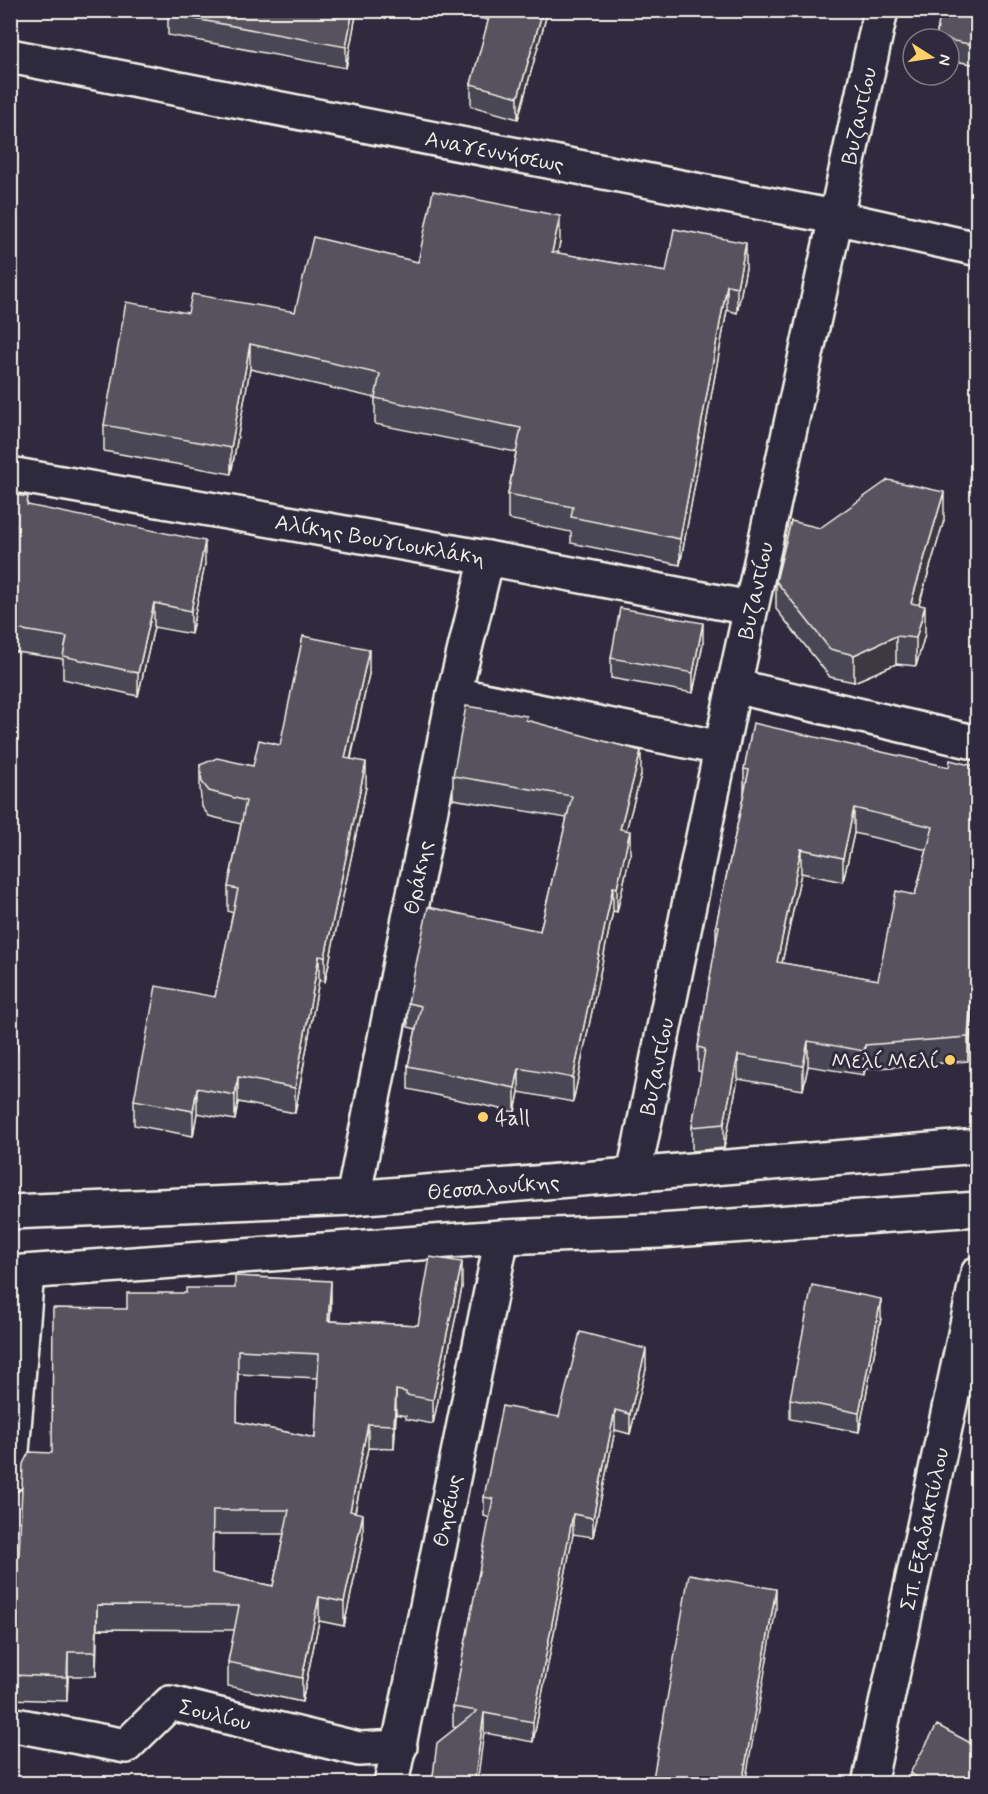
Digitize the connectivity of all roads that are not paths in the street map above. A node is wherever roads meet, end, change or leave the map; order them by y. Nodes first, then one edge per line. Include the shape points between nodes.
1 (881, 10) edge
2 (10, 56) edge
3 (834, 217) junction
4 (978, 249) edge
5 (10, 474) edge
6 (486, 558) junction
7 (750, 608) junction
8 (734, 686) junction
9 (454, 694) junction
10 (978, 743) edge
11 (721, 748) junction
12 (978, 1146) edge
13 (634, 1174) junction
14 (353, 1198) junction
15 (978, 1209) edge
16 (10, 1212) edge
17 (502, 1237) junction
18 (19, 1273) edge
19 (978, 1273) edge
20 (10, 1475) edge
21 (10, 1724) edge
22 (400, 1747) junction
23 (391, 1784) edge
24 (869, 1784) edge

1 - 3 street, Βυζαντίου
2 - 3 street, Αναγεννήσεως
3 - 4 street, Αναγεννήσεως
3 - 7 street, Βυζαντίου
5 - 6 street, Αλίκης Βουγιουκλάκη
6 - 7 street, Αλίκης Βουγιουκλάκη
6 - 9 street, Θράκης
7 - 8 street, Βυζαντίου
8 - 10 street
8 - 11 street, Βυζαντίου
9 - 11 street
9 - 14 street, Θράκης
11 - 13 street, Βυζαντίου
12 - 13 street, Θεσσαλονίκης
13 - 14 street, Θεσσαλονίκης
14 - 16 street, Θεσσαλονίκης
15 - 17 street via 659,1231
17 - 18 street
17 - 22 street, Θησέως
18 - 20 street
19 - 24 street, Σπ. Εξαδακτύλου
21 - 22 street, Σουλίου via 126,1746 170,1703 359,1749
22 - 23 street, Θησέως

